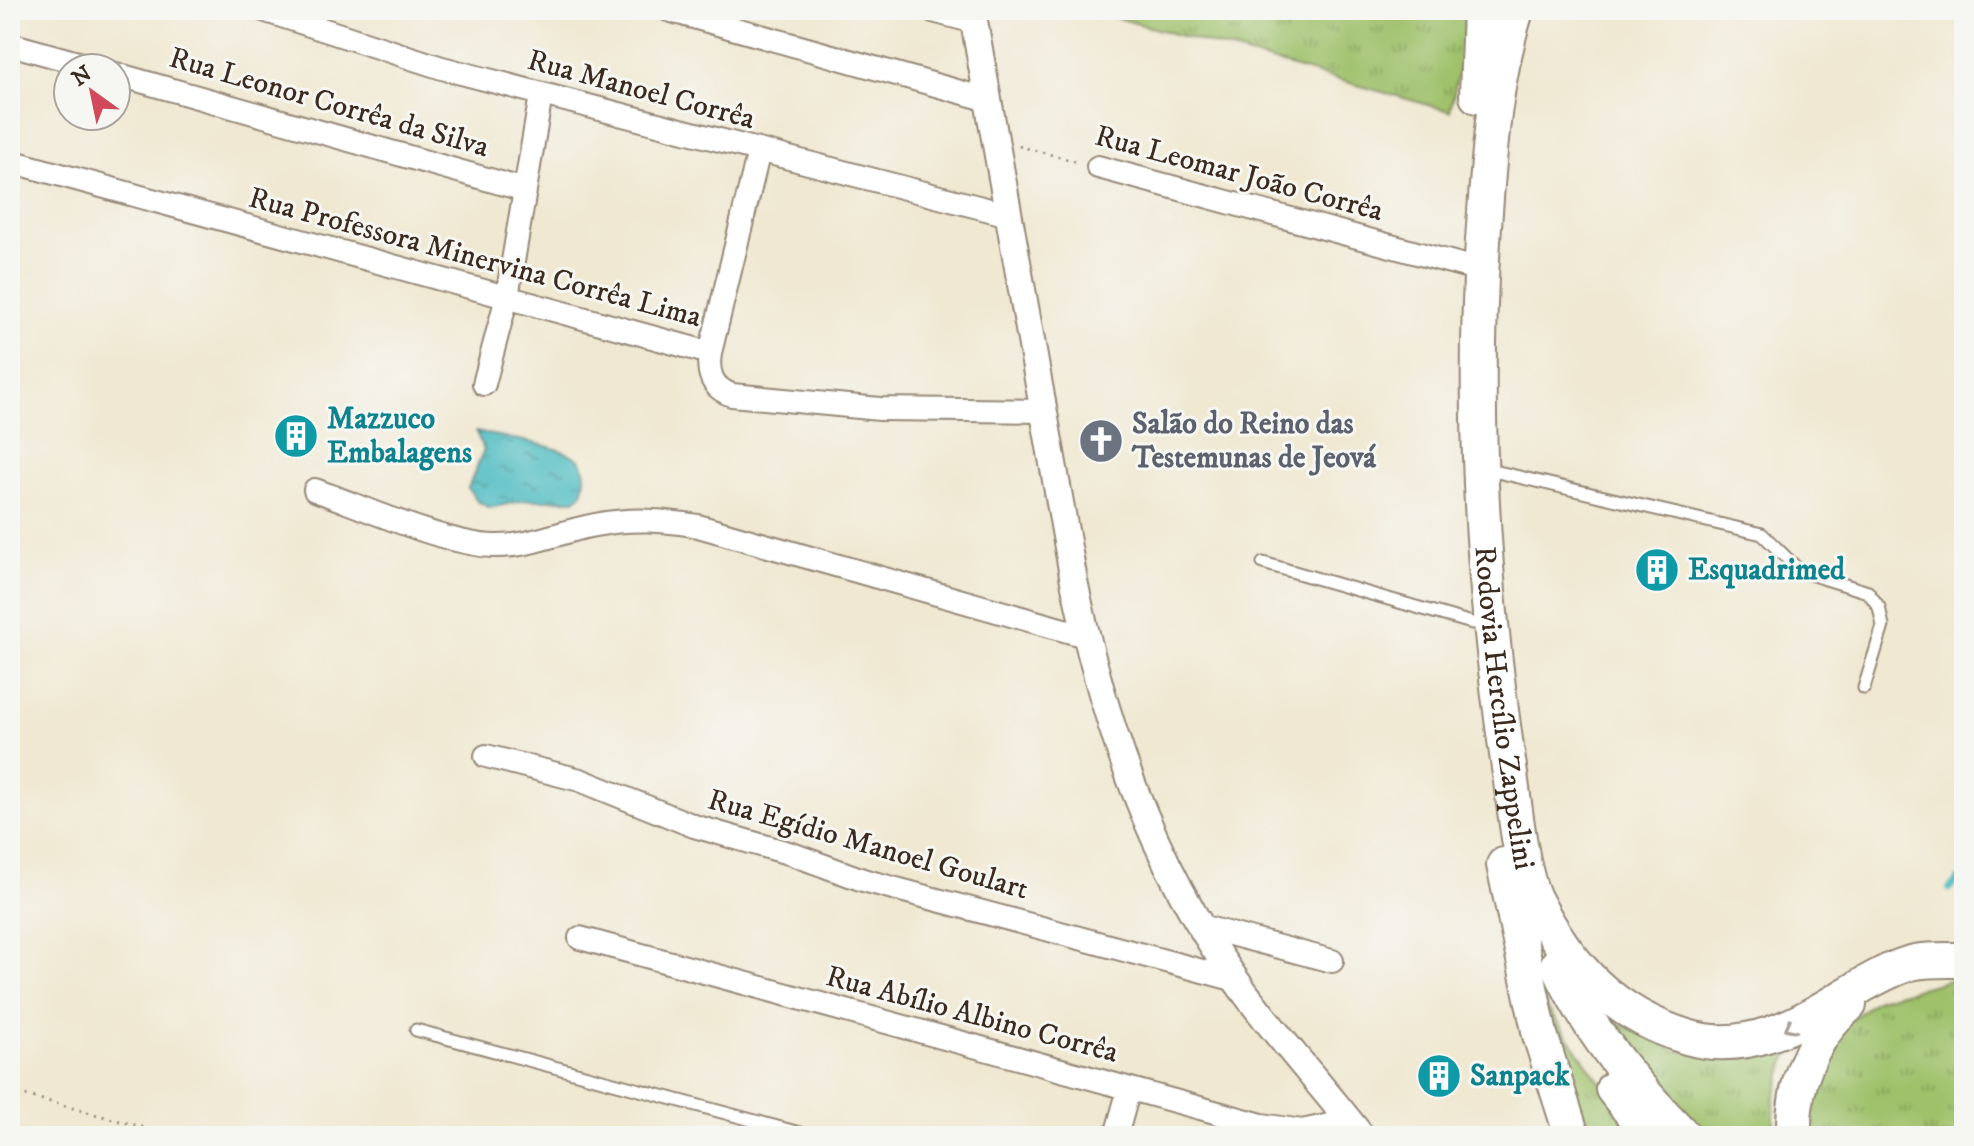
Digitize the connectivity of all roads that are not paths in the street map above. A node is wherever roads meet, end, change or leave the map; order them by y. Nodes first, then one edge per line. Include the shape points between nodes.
1 (263, 10) edge
2 (668, 10) edge
3 (929, 10) edge
4 (1480, 10) edge
5 (1516, 10) edge
6 (974, 16) edge
7 (10, 44) edge
8 (52, 56) edge
9 (132, 79) edge
10 (541, 95) junction
11 (989, 100) junction
12 (759, 151) junction
13 (10, 161) edge
14 (1098, 167) road end
15 (525, 190) junction
16 (1009, 215) junction
17 (1465, 266) junction
18 (507, 297) junction
19 (710, 353) junction
20 (484, 384) dead end
21 (1043, 411) junction
22 (1481, 468) junction
23 (315, 490) dead end
24 (1263, 563) dead end
25 (1472, 623) junction
26 (1085, 636) junction
27 (1864, 688) dead end
28 (486, 756) dead end
29 (1523, 906) junction
30 (1200, 926) junction
31 (580, 938) dead end
32 (1964, 960) edge
33 (1332, 961) dead end
34 (1882, 975) junction
35 (1236, 980) junction
36 (416, 1030) dead end
37 (1129, 1089) junction
38 (1355, 1128) edge
39 (811, 1136) edge
40 (1116, 1136) edge
41 (1572, 1136) edge
42 (1650, 1136) edge
43 (1684, 1136) edge
44 (1794, 1136) edge

1 - 10 street, Rua Manoel Corrêa
2 - 11 street
3 - 6 street
4 - 17 main road, Rodovia Hercílio Zappelini
5 - 22 main road, Rodovia Hercílio Zappelini via 1497,75 1491,122 1479,302
6 - 11 street
7 - 8 street
9 - 15 street, Rua Leonor Corrêa da Silva
10 - 12 street, Rua Manoel Corrêa
10 - 15 street
11 - 16 street
12 - 16 street, Rua Manoel Corrêa
12 - 19 street
13 - 18 street, Rua Professora Minervina Corrêa Lima
14 - 17 street, Rua Leomar João Corrêa
15 - 18 street
16 - 21 street
17 - 25 main road, Rodovia Hercílio Zappelini via 1462,474
18 - 19 street, Rua Professora Minervina Corrêa Lima
18 - 20 street
19 - 21 street, Rua Professora Minervina Corrêa Lima via 710,376 732,395 880,409
21 - 26 street
22 - 27 lane via 1762,534 1800,571 1868,592 1879,607 1883,626
22 - 29 main road, Rodovia Hercílio Zappelini via 1499,699
23 - 26 street via 461,541 491,546 631,520 698,526
24 - 25 lane
25 - 29 main road, Rodovia Hercílio Zappelini via 1491,791
26 - 30 street via 1129,781
28 - 35 street, Rua Egídio Manoel Goulart via 580,780 694,826 863,880
34 -> 29 main road, Rodovia Hercílio Zappelini via 1779,1034 1727,1043 1692,1039 1640,1020 1609,998
29 - 41 main road, Rodovia Hercílio Zappelini via 1540,1035
29 - 42 main road via 1545,984 1601,1074
29 - 43 main road via 1594,1030 1638,1089
30 - 33 street
30 - 35 street
31 - 37 street, Rua Abílio Albino Corrêa
32 - 34 main road, Rodovia Hercílio Zappelini via 1912,962
34 - 44 main road via 1834,1018 1814,1044 1795,1105
35 - 38 street
36 - 39 lane
37 - 38 street, Rua Abílio Albino Corrêa via 1283,1129
37 - 40 street

